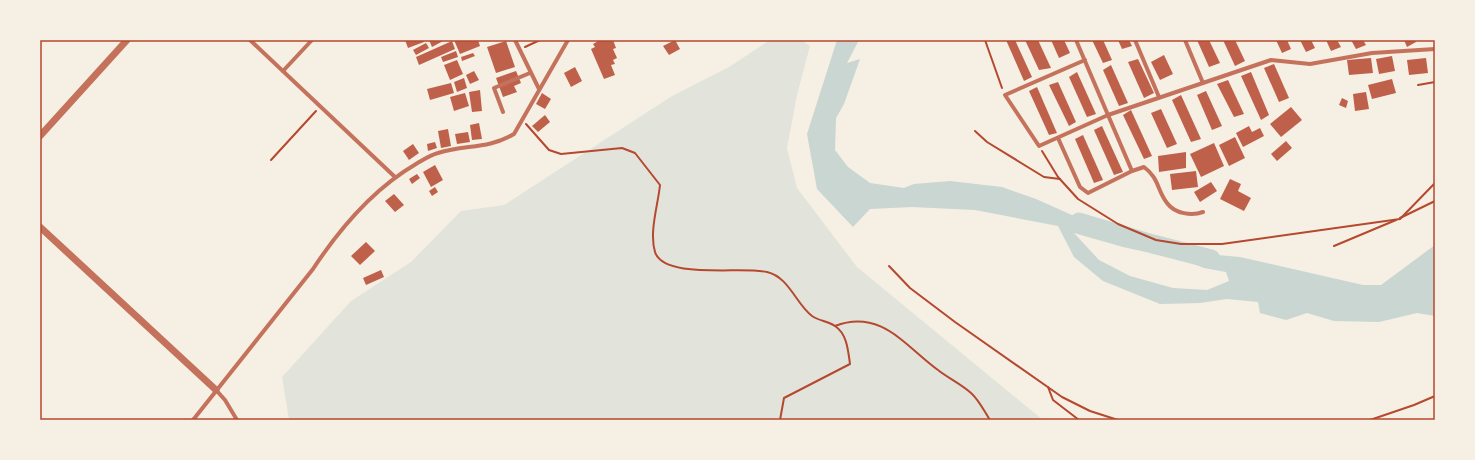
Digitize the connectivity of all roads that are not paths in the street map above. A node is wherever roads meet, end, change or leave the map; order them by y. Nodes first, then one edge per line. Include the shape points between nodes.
1 (127, 40) edge
2 (250, 40) edge
3 (312, 40) edge
4 (515, 40) edge
5 (568, 40) edge
6 (1076, 40) edge
7 (1135, 40) edge
8 (1185, 40) edge
9 (1435, 49) edge
10 (1085, 60) junction
11 (283, 71) junction
12 (530, 73) junction
13 (1203, 83) junction
14 (538, 89) junction
15 (1159, 97) junction
16 (503, 112) dead end
17 (1108, 115) junction
18 (40, 136) edge
19 (1058, 138) junction
20 (1132, 171) junction
21 (396, 178) junction
22 (1203, 212) dead end
23 (40, 227) edge
24 (216, 390) junction
25 (193, 420) edge
26 (237, 420) edge

1 - 18 street
2 - 11 street
3 - 11 street
4 - 12 street
5 - 14 street
6 - 10 street
7 - 15 street
8 - 13 street
9 - 13 street via 1372,53 1310,64 1271,60
10 - 17 street
10 - 19 street via 1005,95 1039,146
11 - 21 street
12 - 14 street
12 - 16 street via 494,88
13 - 15 street
14 - 21 street via 514,134 500,142 438,153
15 - 17 street
17 - 19 street
17 - 20 street
19 - 20 street via 1080,187 1088,193
20 - 22 street via 1144,167 1153,173 1167,204 1179,212 1193,215
21 - 24 street via 377,191 329,245 313,269
23 - 24 street
24 - 25 street
24 - 26 street

